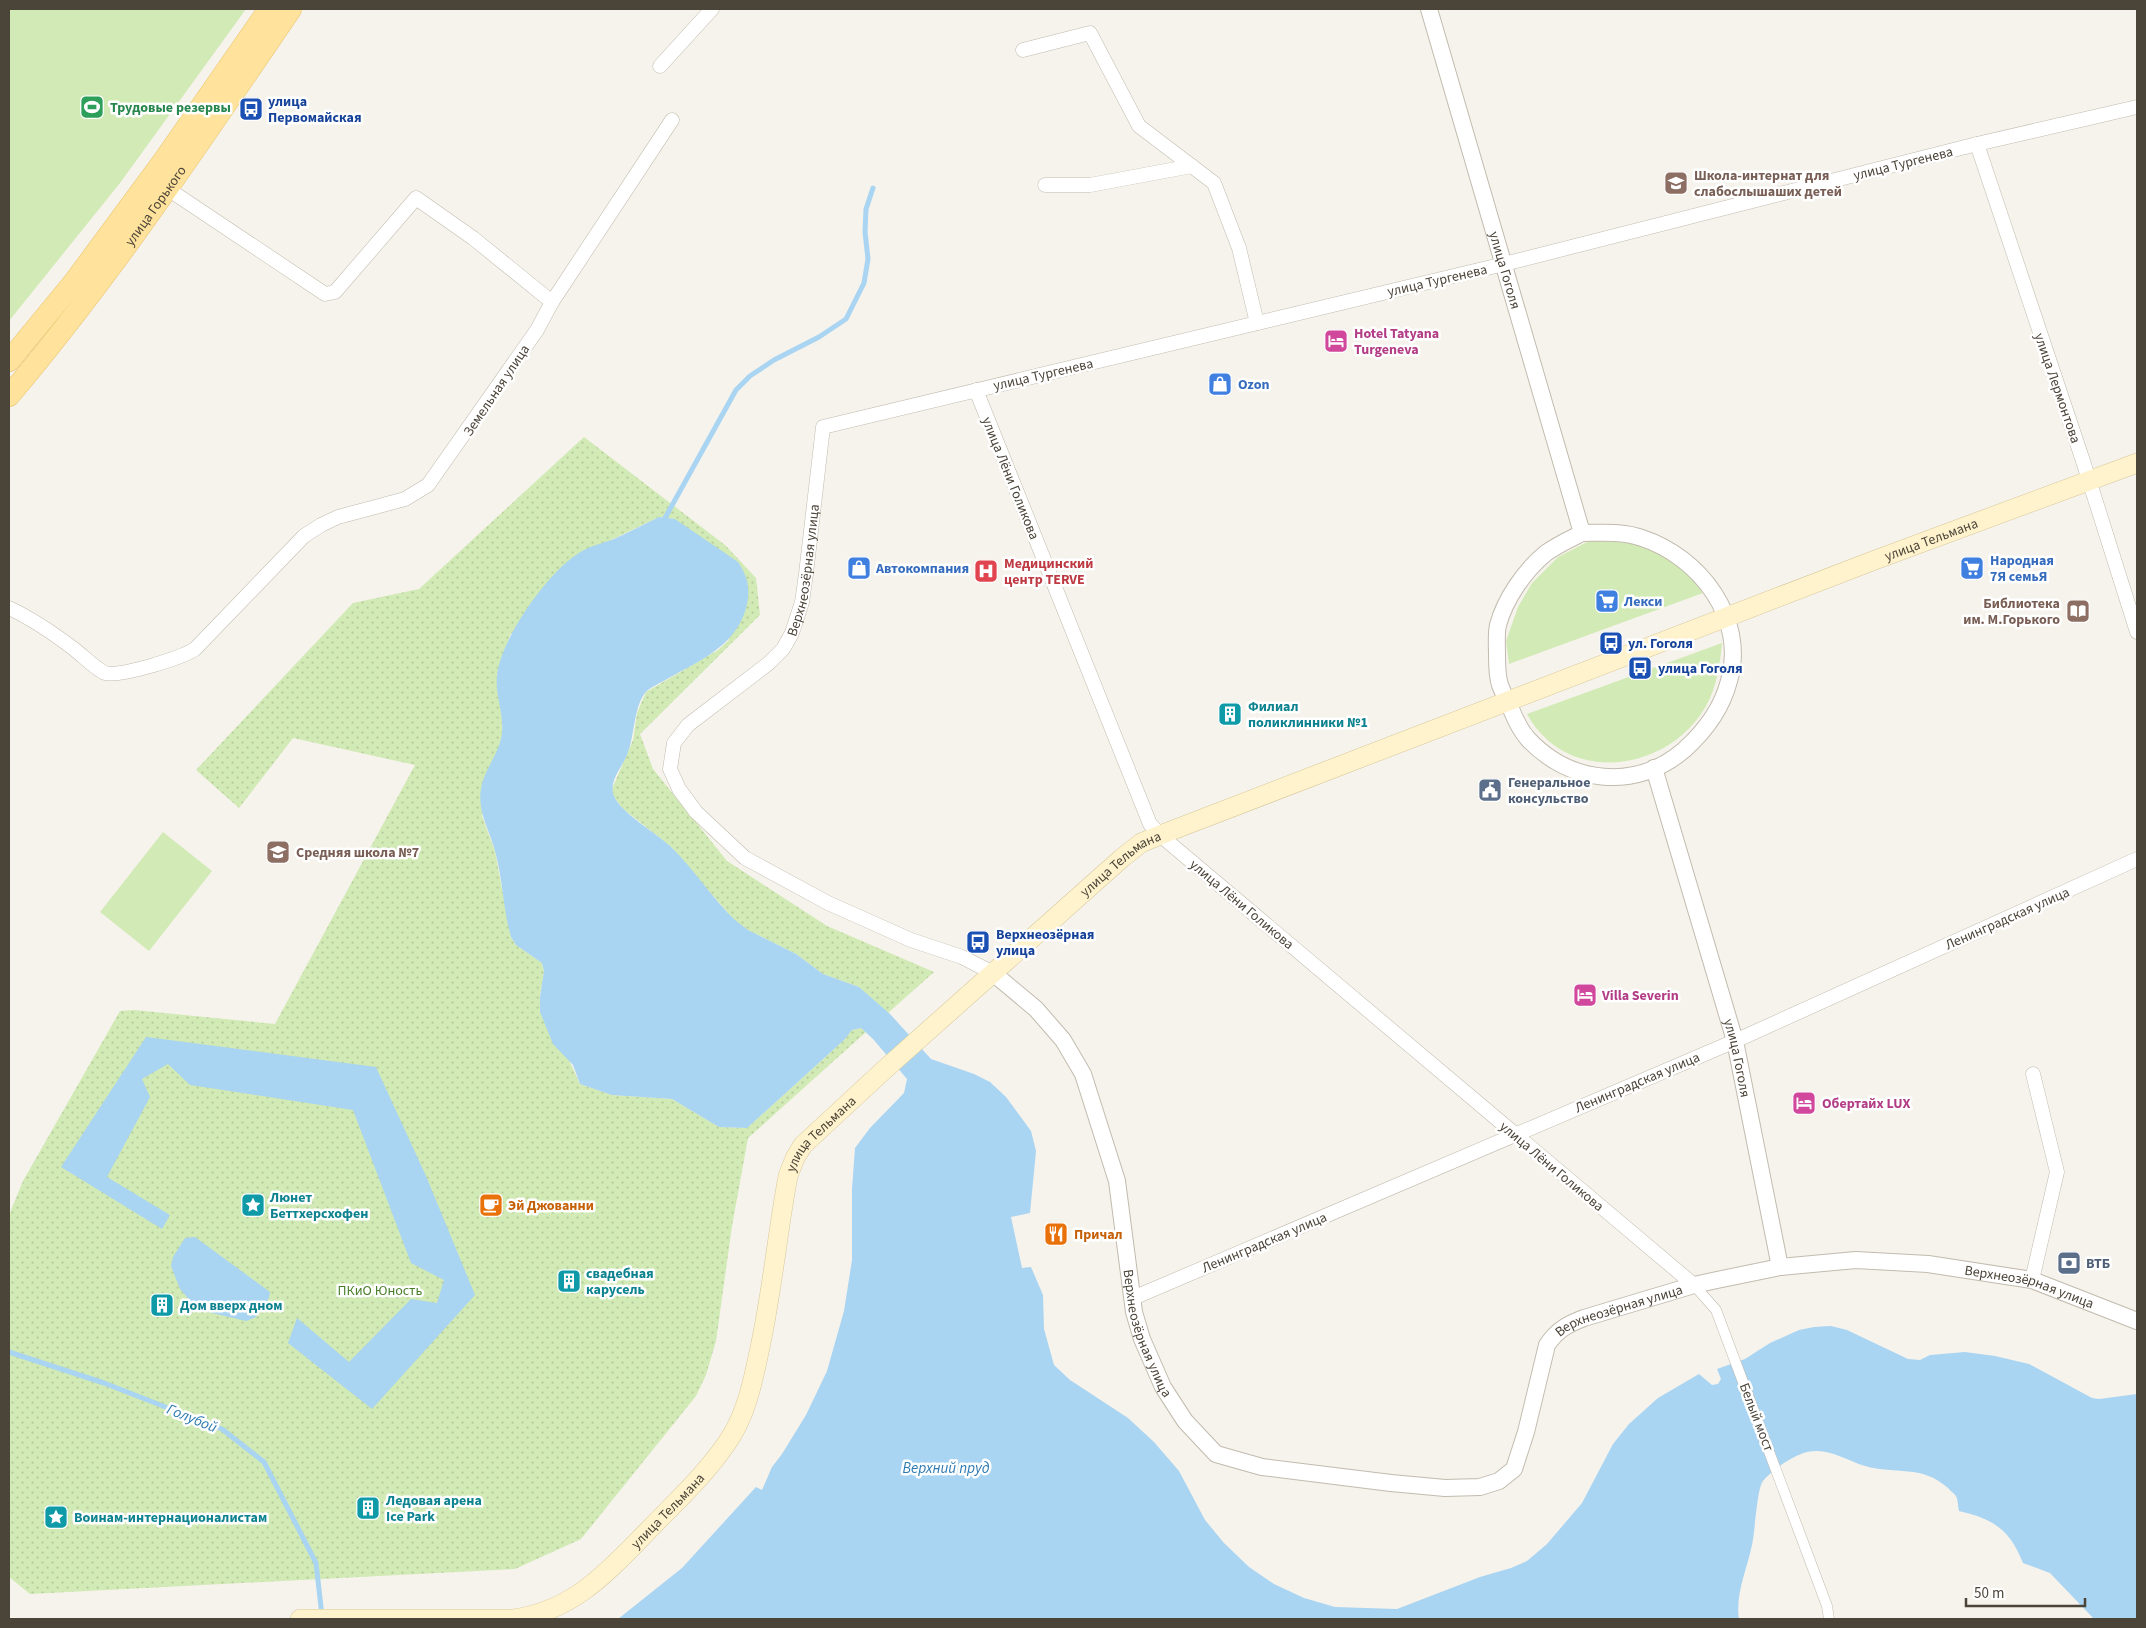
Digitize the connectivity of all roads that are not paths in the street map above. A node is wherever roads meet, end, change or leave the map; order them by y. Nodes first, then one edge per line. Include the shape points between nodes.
1 (269, 9) edge
2 (291, 9) edge
3 (712, 9) edge
4 (1429, 9) edge
5 (1023, 50) dead end
6 (660, 66) dead end
7 (2137, 107) edge
8 (672, 120) dead end
9 (1976, 144) junction
10 (1192, 166) junction
11 (160, 183) junction
12 (1045, 185) dead end
13 (1504, 264) junction
14 (552, 302) junction
15 (1257, 323) junction
16 (9, 361) edge
17 (976, 390) junction
18 (9, 396) edge
19 (823, 427) joint
20 (2137, 463) edge
21 (2089, 480) junction
22 (1582, 533) junction
23 (9, 608) edge
24 (1726, 616) junction
25 (2137, 632) edge
26 (1507, 702) junction
27 (1654, 768) junction
28 (1160, 835) junction
29 (2137, 859) edge
30 (993, 973) junction
31 (1735, 1040) junction
32 (2033, 1074) dead end
33 (1515, 1134) junction
34 (1780, 1267) junction
35 (2032, 1280) junction
36 (1694, 1285) junction
37 (1132, 1298) junction
38 (2137, 1321) edge
39 (342, 1618) edge
40 (301, 1619) edge
41 (1829, 1619) edge

1 - 11 main road, улица Горького
2 - 11 main road, улица Горького
3 - 6 street
4 - 13 street, улица Гоголя
5 - 10 street via 1090,33 1139,126
7 - 9 street, улица Тургенева
8 - 14 street, Земельная улица
9 - 13 street, улица Тургенева
9 - 21 street, улица Лермонтова
10 - 12 street via 1090,185
10 - 15 street via 1214,184 1239,248
11 - 14 street via 325,294 335,292 416,198 473,238
11 - 16 main road, улица Горького
11 - 18 main road, улица Горького via 96,288
13 - 15 street, улица Тургенева
13 - 22 street, улица Гоголя
14 - 23 street, Земельная улица via 428,485 405,499 338,517 304,536 188,654 125,672 105,672 51,631
15 - 17 street, улица Тургенева
17 - 19 street, улица Тургенева
17 - 28 street, улица Лёни Голикова via 1142,808
19 - 30 street, Верхнеозёрная улица via 802,602 792,633 783,649 769,663 688,725 674,744 670,768 679,789 696,812 745,858 828,903
20 - 21 main road, улица Тельмана
21 - 24 main road, улица Тельмана
21 - 25 street, улица Лермонтова
22 - 24 street via 1619,533 1641,537 1666,548 1685,561 1707,584
22 - 26 street via 1545,554 1523,577 1506,606 1498,626 1497,663 1499,684
24 - 26 main road, улица Тельмана
24 - 27 street via 1734,653 1722,700 1707,725 1687,747
26 - 27 street via 1526,737 1569,768 1586,775 1616,778
26 - 28 main road, улица Тельмана
27 - 31 street, улица Гоголя
28 - 30 main road, улица Тельмана via 1122,858
28 - 33 street, улица Лёни Голикова
29 - 31 street, Ленинградская улица
30 - 37 street, Верхнеозёрная улица via 1036,1009 1063,1040 1083,1074 1117,1181
30 - 39 main road, улица Тельмана via 811,1136 795,1158 783,1203 766,1324 754,1379 743,1410 732,1434 704,1470 621,1558 573,1598 548,1612 530,1617
31 - 33 street, Ленинградская улица
31 - 34 street, улица Гоголя
32 - 35 street via 2057,1172
33 - 36 street, улица Лёни Голикова
33 - 37 street, Ленинградская улица
34 - 35 street, Верхнеозёрная улица via 1846,1260 1900,1261
34 - 36 street, Верхнеозёрная улица
35 - 38 street, Верхнеозёрная улица
36 - 37 street, Верхнеозёрная улица via 1584,1318 1555,1332 1547,1345 1514,1469 1499,1480 1480,1487 1445,1488 1262,1467 1216,1454 1185,1421 1163,1387 1142,1338
36 - 41 street, Белый мост via 1716,1310 1728,1339 1827,1606
39 - 40 main road, улица Тельмана

